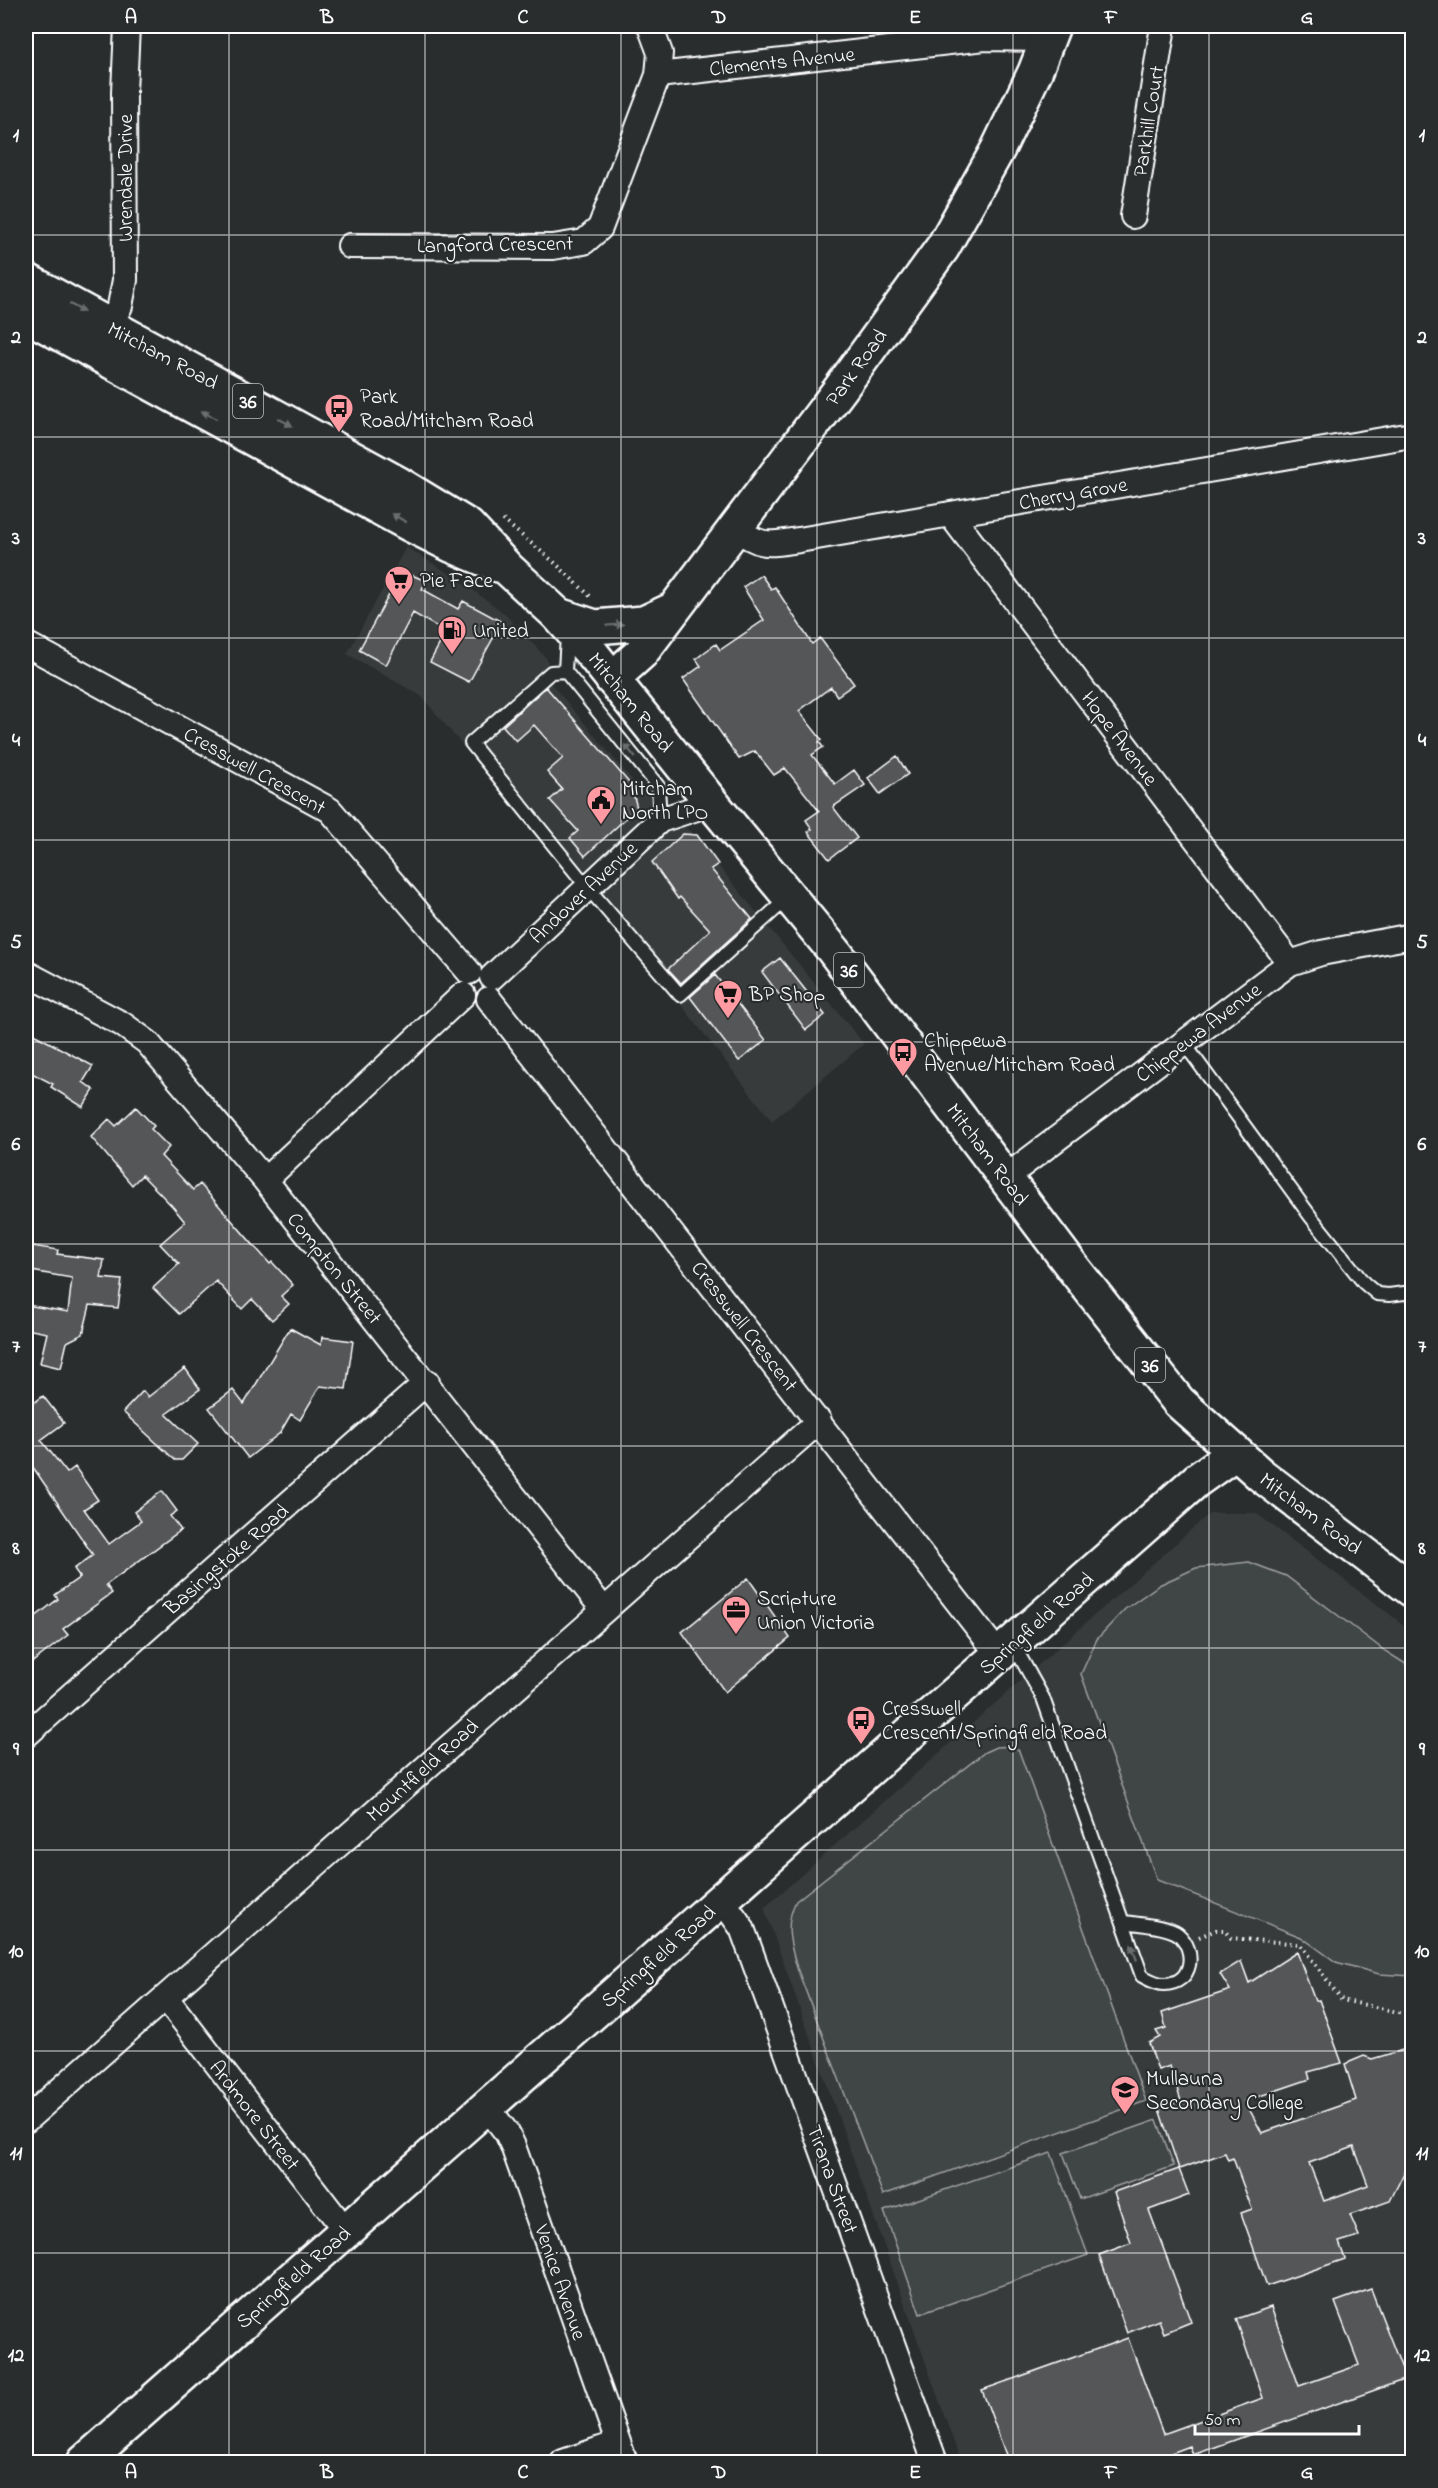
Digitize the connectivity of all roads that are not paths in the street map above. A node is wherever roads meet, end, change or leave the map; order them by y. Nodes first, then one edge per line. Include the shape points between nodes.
1 (127, 26) edge
2 (650, 26) edge
3 (1163, 26) edge
4 (1051, 32) edge
5 (658, 75) junction
6 (1133, 216) dead end
7 (350, 246) dead end
8 (26, 280) edge
9 (26, 315) edge
10 (100, 339) junction
11 (1413, 435) edge
12 (950, 514) junction
13 (736, 529) junction
14 (674, 609) junction
15 (563, 620) junction
16 (26, 644) edge
17 (566, 671) junction
18 (612, 679) junction
19 (670, 775) junction
20 (712, 803) junction
21 (660, 820) junction
22 (588, 888) junction
23 (790, 896) junction
24 (1413, 936) edge
25 (1290, 963) junction
26 (469, 972) junction
27 (26, 973) edge
28 (490, 988) junction
29 (463, 996) junction
30 (1184, 1043) junction
31 (1006, 1177) junction
32 (265, 1179) junction
33 (1413, 1292) edge
34 (426, 1383) junction
35 (819, 1421) junction
36 (1235, 1453) junction
37 (1413, 1590) edge
38 (603, 1609) junction
39 (1006, 1649) junction
40 (26, 1735) edge
41 (722, 1900) junction
42 (1124, 1922) junction
43 (166, 1998) junction
44 (487, 2107) junction
45 (26, 2120) edge
46 (346, 2231) junction
47 (622, 2453) edge
48 (84, 2463) edge
49 (563, 2463) edge
50 (934, 2463) edge

1 - 10 street, Wrendale Drive via 126,280 120,306
2 - 5 street, Langford Crescent via 660,53
3 - 6 street, Parkhill Court
4 - 5 street, Clements Avenue
4 - 13 main road, Park Road via 998,149 943,247
5 - 7 street, Langford Crescent via 600,228 584,242 554,247
8 -> 10 main road, Mitcham Road / 36
9 - 10 main road, Mitcham Road / 36
10 - 15 main road, Mitcham Road / 36 via 411,525 508,569
11 - 12 street, Cherry Grove
12 - 13 street, Cherry Grove via 768,544 756,542
12 - 25 street, Hope Avenue
13 - 14 main road, Park Road
15 -> 14 main road via 595,627 644,623
14 - 18 main road, Park Road via 634,662
15 - 17 lane
15 - 18 main road, Mitcham Road / 36
16 - 26 street, Cresswell Crescent via 330,810
19 -> 17 lane
17 - 22 lane via 551,672 471,742
18 - 19 main road, Mitcham Road / 36
19 - 20 main road, Mitcham Road / 36
19 - 21 lane
20 - 21 street, Andover Avenue
20 - 23 main road, Mitcham Road / 36
21 - 22 street, Andover Avenue
22 - 23 lane via 680,995
22 - 28 street, Andover Avenue
23 - 31 main road, Mitcham Road / 36
24 - 25 street, Chippewa Avenue via 1321,953
25 - 30 street, Chippewa Avenue
26 - 28 street via 479,969 489,973
26 - 29 street via 462,980
27 - 32 street, Compton Street via 122,1024 147,1042
28 - 29 street via 478,1003
28 - 35 street, Cresswell Crescent
29 - 32 street
30 - 31 street, Chippewa Avenue
30 - 33 lane via 1364,1283 1377,1294
31 - 36 main road, Mitcham Road / 36 via 1179,1402
32 - 34 street, Compton Street
34 - 38 street, Compton Street
34 - 40 street, Basingstoke Road
35 - 38 street, Mountfield Road
35 - 39 street, Cresswell Crescent
36 - 37 main road, Mitcham Road / 36
36 - 39 main road, Springfield Road via 1197,1479
38 - 43 street, Mountfield Road
39 - 41 main road, Springfield Road
39 - 42 lane via 1043,1698
41 - 44 main road, Springfield Road
41 - 50 street, Tirana Street via 742,1929
42 -> 42 lane via 1176,1933 1189,1946 1191,1960 1187,1973 1164,1984 1142,1976
43 - 45 street, Mountfield Road
43 - 46 street, Ardmore Street
44 - 46 main road, Springfield Road
44 - 47 street, Venice Avenue via 513,2145
46 - 48 main road, Springfield Road
47 - 49 street

